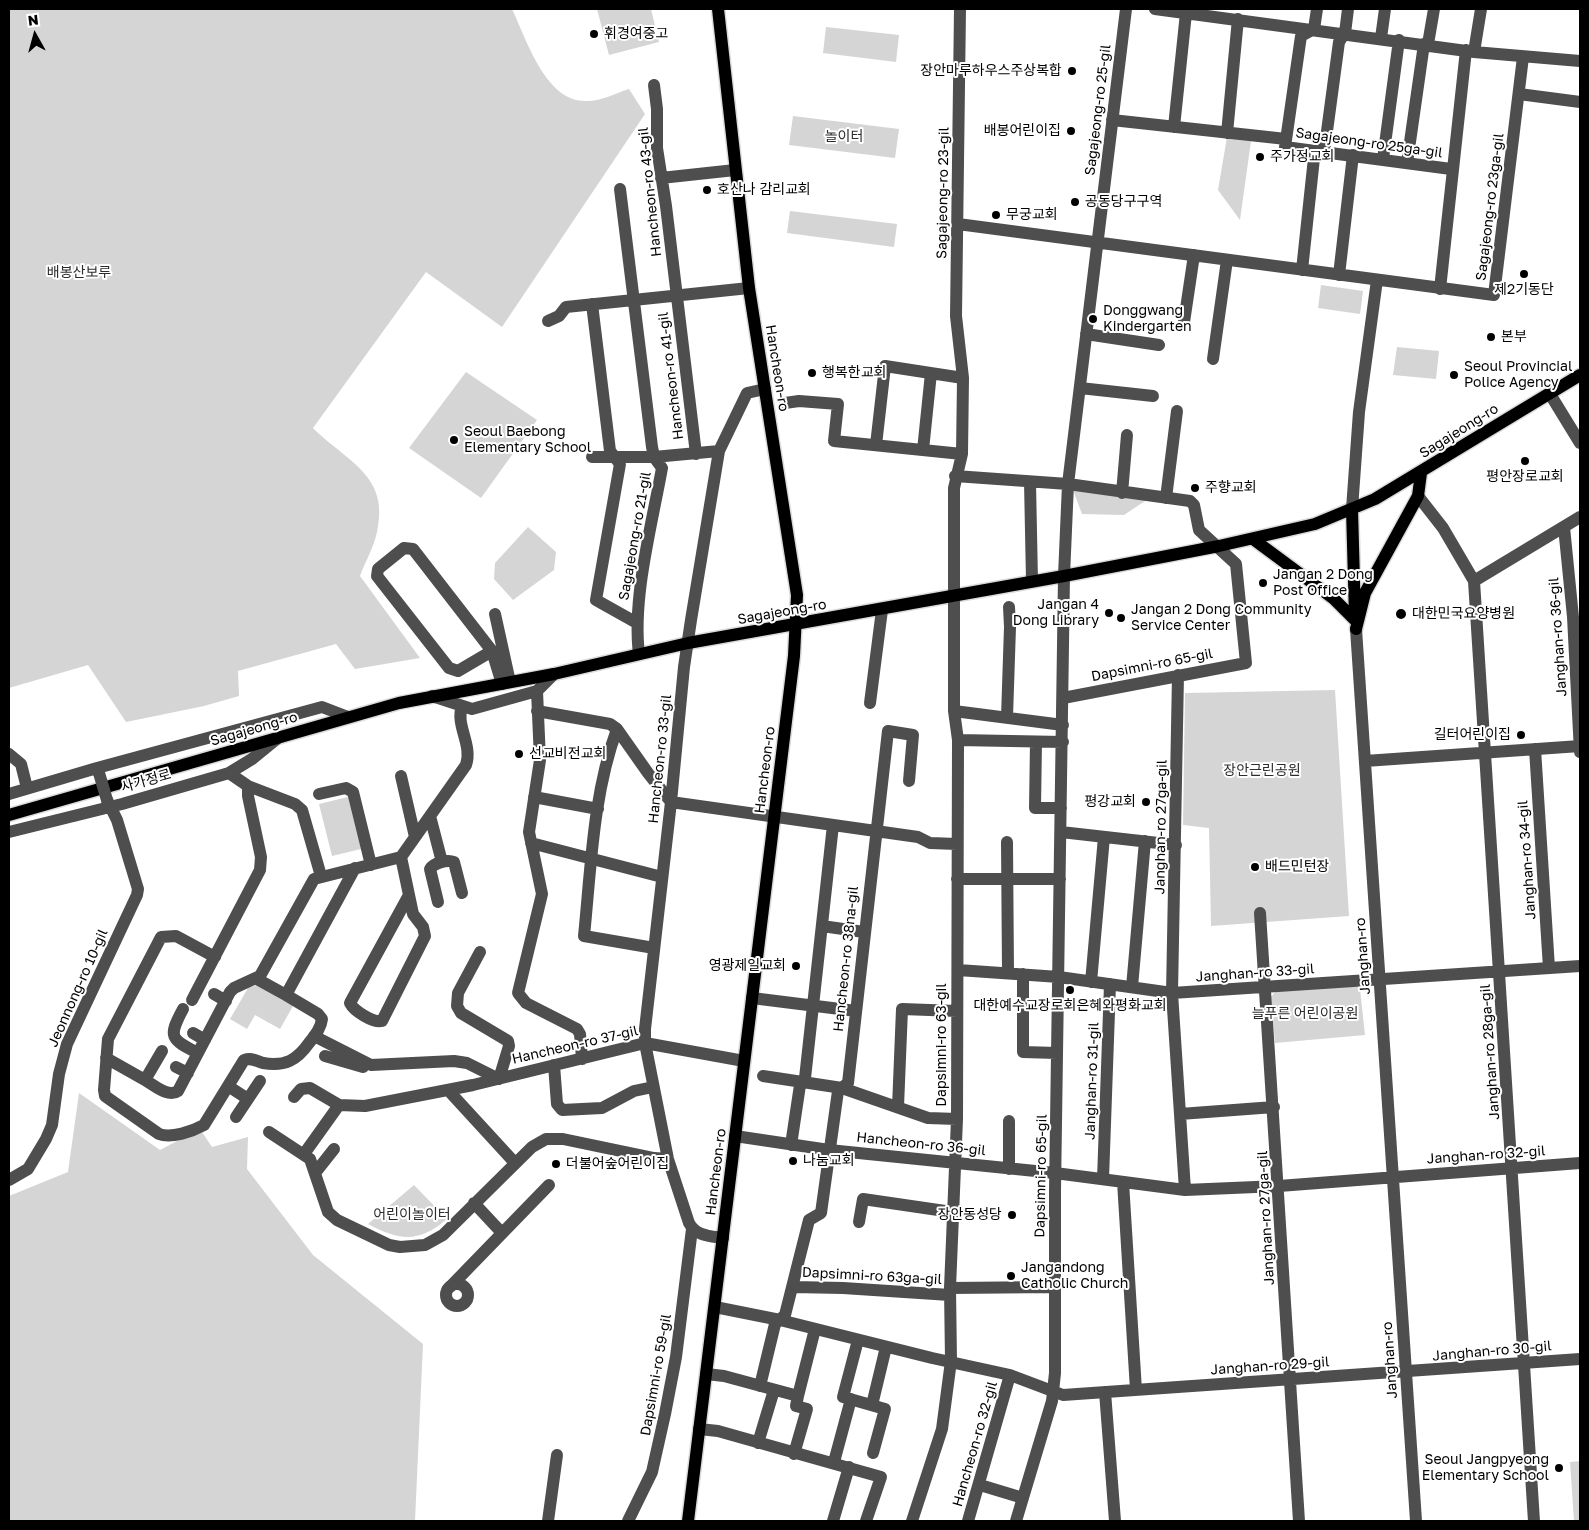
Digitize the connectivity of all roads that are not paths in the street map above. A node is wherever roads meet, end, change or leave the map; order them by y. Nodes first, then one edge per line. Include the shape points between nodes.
1 (718, 9) edge
2 (960, 9) edge
3 (1126, 9) edge
4 (1155, 9) edge
5 (1317, 9) edge
6 (1348, 9) edge
7 (1385, 9) edge
8 (1434, 9) edge
9 (1481, 9) edge
10 (1186, 13) junction
11 (1238, 19) junction
12 (1314, 29) junction
13 (1345, 33) junction
14 (1381, 38) junction
15 (1399, 40) junction
16 (1426, 44) junction
17 (1470, 51) junction
18 (1523, 57) junction
19 (1580, 61) edge
20 (654, 85) dead end
21 (1519, 94) junction
22 (1580, 102) edge
23 (1112, 120) junction
24 (1174, 127) junction
25 (1227, 133) junction
26 (1286, 140) junction
27 (1320, 151) junction
28 (1353, 155) junction
29 (1383, 159) junction
30 (1407, 163) junction
31 (1451, 169) junction
32 (736, 170) junction
33 (661, 178) junction
34 (620, 189) dead end
35 (958, 224) junction
36 (1097, 243) junction
37 (1194, 255) junction
38 (1228, 260) junction
39 (1302, 270) junction
40 (1339, 275) junction
41 (1376, 280) junction
42 (749, 288) junction
43 (1440, 289) junction
44 (677, 295) junction
45 (634, 299) junction
46 (592, 304) junction
47 (548, 321) dead end
48 (1184, 322) dead end
49 (1086, 334) junction
50 (1159, 345) dead end
51 (1214, 359) dead end
52 (931, 373) junction
53 (1580, 375) edge
54 (963, 378) junction
55 (1080, 388) junction
56 (764, 390) junction
57 (1550, 394) junction
58 (1153, 396) dead end
59 (785, 403) dead end
60 (1177, 411) dead end
61 (1127, 435) dead end
62 (1580, 443) edge
63 (876, 446) junction
64 (923, 450) junction
65 (719, 451) junction
66 (696, 454) junction
67 (962, 454) junction
68 (616, 456) junction
69 (654, 456) junction
70 (592, 457) dead end
71 (1420, 473) junction
72 (955, 476) junction
73 (1030, 482) junction
74 (1068, 484) junction
75 (1122, 493) junction
76 (1418, 496) junction
77 (1166, 498) junction
78 (1352, 509) junction
79 (1580, 517) edge
80 (1564, 527) junction
81 (1253, 539) junction
82 (1219, 546) junction
83 (1064, 576) junction
84 (1474, 581) junction
85 (1032, 582) junction
86 (955, 596) junction
87 (1009, 607) dead end
88 (882, 610) junction
89 (495, 614) dead end
90 (637, 623) junction
91 (796, 624) junction
92 (1356, 625) junction
93 (688, 643) junction
94 (492, 652) junction
95 (639, 654) junction
96 (554, 674) junction
97 (1178, 675) junction
98 (506, 683) junction
99 (537, 691) junction
100 (432, 696) junction
101 (1063, 698) junction
102 (870, 702) dead end
103 (462, 706) junction
104 (537, 711) junction
105 (954, 712) junction
106 (348, 717) junction
107 (1007, 717) junction
108 (1063, 725) junction
109 (617, 729) junction
110 (280, 736) junction
111 (958, 740) junction
112 (1036, 742) junction
113 (1062, 742) junction
114 (1580, 746) edge
115 (1535, 749) junction
116 (1486, 752) junction
117 (1580, 752) edge
118 (9, 754) edge
119 (1365, 761) junction
120 (98, 770) junction
121 (229, 773) junction
122 (401, 776) dead end
123 (909, 781) dead end
124 (248, 786) junction
125 (9, 788) edge
126 (27, 788) junction
127 (9, 794) edge
128 (320, 794) dead end
129 (534, 797) junction
130 (671, 802) junction
131 (108, 803) junction
132 (1061, 808) junction
133 (598, 809) junction
134 (9, 815) edge
135 (430, 816) junction
136 (775, 817) junction
137 (833, 825) junction
138 (876, 831) junction
139 (9, 832) edge
140 (1061, 832) junction
141 (416, 837) junction
142 (1104, 837) junction
143 (1145, 841) junction
144 (1008, 842) dead end
145 (531, 843) junction
146 (957, 844) junction
147 (1176, 845) junction
148 (401, 857) junction
149 (591, 859) junction
150 (442, 862) junction
151 (371, 865) junction
152 (355, 868) junction
153 (321, 876) junction
154 (662, 877) junction
155 (957, 878) junction
156 (1008, 879) junction
157 (1060, 879) junction
158 (462, 893) dead end
159 (409, 895) junction
160 (438, 902) dead end
161 (1260, 913) dead end
162 (822, 926) junction
163 (864, 932) junction
164 (654, 948) junction
165 (480, 952) dead end
166 (215, 957) junction
167 (1580, 966) edge
168 (1550, 968) junction
169 (958, 970) junction
170 (1500, 971) junction
171 (1008, 973) junction
172 (1023, 974) junction
173 (1059, 977) junction
174 (257, 979) junction
175 (1380, 980) junction
176 (1091, 982) junction
177 (1110, 984) junction
178 (1132, 988) junction
179 (1264, 988) junction
180 (1172, 993) junction
181 (214, 994) dead end
182 (286, 996) junction
183 (752, 998) junction
184 (226, 1001) junction
185 (814, 1005) junction
186 (856, 1011) junction
187 (957, 1011) junction
188 (192, 1033) dead end
189 (314, 1036) junction
190 (205, 1040) junction
191 (645, 1043) junction
192 (162, 1051) dead end
193 (1057, 1053) junction
194 (198, 1054) junction
195 (325, 1056) dead end
196 (106, 1058) junction
197 (582, 1059) junction
198 (744, 1061) junction
199 (371, 1065) junction
200 (554, 1065) junction
201 (763, 1076) dead end
202 (499, 1078) junction
203 (144, 1080) junction
204 (260, 1081) dead end
205 (803, 1081) junction
206 (228, 1086) junction
207 (653, 1087) junction
208 (842, 1088) junction
209 (448, 1090) junction
210 (294, 1097) dead end
211 (248, 1099) junction
212 (339, 1105) junction
213 (898, 1107) junction
214 (1274, 1107) junction
215 (1180, 1114) junction
216 (236, 1117) dead end
217 (956, 1118) junction
218 (1009, 1122) dead end
219 (269, 1132) dead end
220 (735, 1136) junction
221 (791, 1145) junction
222 (334, 1149) dead end
223 (829, 1150) junction
224 (304, 1154) junction
225 (668, 1159) junction
226 (515, 1163) junction
227 (954, 1163) junction
228 (1580, 1163) edge
229 (1009, 1168) junction
230 (1513, 1168) junction
231 (315, 1173) junction
232 (1055, 1174) junction
233 (1393, 1177) junction
234 (9, 1180) edge
235 (1103, 1180) junction
236 (1123, 1182) junction
237 (549, 1185) dead end
238 (1279, 1186) junction
239 (1185, 1190) junction
240 (474, 1203) junction
241 (952, 1212) junction
242 (858, 1222) dead end
243 (692, 1229) junction
244 (502, 1233) junction
245 (723, 1238) junction
246 (450, 1287) dead end
247 (793, 1287) junction
248 (1055, 1287) junction
249 (950, 1291) junction
250 (715, 1307) junction
251 (780, 1320) junction
252 (815, 1329) junction
253 (858, 1340) junction
254 (886, 1347) junction
255 (1580, 1360) edge
256 (951, 1361) junction
257 (1524, 1364) junction
258 (1406, 1372) junction
259 (706, 1374) junction
260 (1010, 1376) junction
261 (1290, 1380) junction
262 (760, 1386) junction
263 (774, 1390) junction
264 (1136, 1390) junction
265 (1053, 1391) junction
266 (1105, 1392) junction
267 (798, 1396) junction
268 (847, 1398) junction
269 (872, 1405) junction
270 (699, 1429) junction
271 (758, 1444) junction
272 (873, 1453) dead end
273 (794, 1454) junction
274 (557, 1455) dead end
275 (834, 1462) junction
276 (849, 1467) junction
277 (980, 1485) junction
278 (1023, 1498) junction
279 (548, 1521) edge
280 (629, 1521) edge
281 (688, 1521) edge
282 (833, 1521) edge
283 (866, 1521) edge
284 (912, 1521) edge
285 (968, 1521) edge
286 (1016, 1521) edge
287 (1115, 1521) edge
288 (1299, 1521) edge
289 (1416, 1521) edge
290 (1534, 1521) edge

1 - 32 main road, Hancheon-ro
2 - 35 street, Sagajeong-ro 23-gil
3 - 23 street, Sagajeong-ro 25-gil
4 - 10 street
5 - 12 street
6 - 13 street
7 - 14 street
8 - 16 street
9 - 17 street
10 - 11 street
10 - 24 street
11 - 12 street
11 - 25 street
12 - 13 street
12 - 26 street via 1301,36
13 - 14 street
13 - 27 street via 1339,42 1325,146
14 - 15 street
15 - 16 street
15 - 29 street
16 - 17 street
16 - 30 street
17 - 18 street
17 - 31 street
18 - 19 street
18 - 21 street, Sagajeong-ro 23ga-gil
20 - 33 street, Hancheon-ro 43-gil
21 - 22 street
21 - 43 street, Sagajeong-ro 23ga-gil via 1494,296
23 - 24 street, Sagajeong-ro 25ga-gil
23 - 36 street, Sagajeong-ro 25-gil
24 - 25 street, Sagajeong-ro 25ga-gil
25 - 26 street, Sagajeong-ro 25ga-gil
26 - 27 street, Sagajeong-ro 25ga-gil via 1285,147
27 - 28 street, Sagajeong-ro 25ga-gil
27 - 39 street via 1314,158
28 - 29 street, Sagajeong-ro 25ga-gil
28 - 40 street
29 - 30 street, Sagajeong-ro 25ga-gil
30 - 31 street, Sagajeong-ro 25ga-gil
31 - 43 street
32 - 33 street
32 - 42 main road, Hancheon-ro
33 - 44 street, Hancheon-ro 43-gil
34 - 45 street, Hancheon-ro 43-gil
35 - 36 street, Sagajeong-ro 23ga-gil
35 - 54 street, Sagajeong-ro 23-gil via 956,316
36 - 37 street, Sagajeong-ro 23ga-gil
36 - 49 street, Sagajeong-ro 25-gil
37 - 38 street, Sagajeong-ro 23ga-gil
37 - 48 street
38 - 39 street, Sagajeong-ro 23ga-gil
38 - 51 street
39 - 40 street, Sagajeong-ro 23ga-gil
40 - 41 street, Sagajeong-ro 23ga-gil
41 - 43 street, Sagajeong-ro 23ga-gil
41 - 78 street via 1359,412
42 - 44 street
42 - 56 main road, Hancheon-ro
44 - 45 street
44 - 66 street, Hancheon-ro 41-gil
45 - 46 street
45 - 69 street, Hancheon-ro 41-gil
46 - 47 street via 566,307 559,316
46 - 68 street via 610,451
49 - 50 street
49 - 55 street, Sagajeong-ro 25-gil
52 - 54 street
52 - 63 street via 885,366
52 - 64 street
53 - 57 main road, Sagajeong-ro
54 - 67 street, Sagajeong-ro 23-gil
55 - 58 street
55 - 74 street, Sagajeong-ro 25-gil
56 - 65 street via 747,393
56 - 91 main road, Hancheon-ro via 797,595
57 - 62 street
57 - 71 main road, Sagajeong-ro
59 - 63 street via 838,404 834,441
60 - 77 street
61 - 75 street
63 - 64 street
64 - 67 street
65 - 66 street, Hancheon-ro 41-gil
65 - 93 street
66 - 69 street, Hancheon-ro 41-gil
67 - 72 street, Sagajeong-ro 23-gil
68 - 69 street, Hancheon-ro 41-gil
68 - 70 street, Hancheon-ro 41-gil
68 - 90 street, Sagajeong-ro 21-gil via 620,464 596,600
69 - 90 street, Sagajeong-ro 21-gil via 662,468
71 - 76 main road
71 - 78 main road, Sagajeong-ro
72 - 73 street
72 - 86 street, Sagajeong-ro 23-gil
73 - 74 street
73 - 85 street
74 - 75 street
74 - 83 street, Sagajeong-ro 25-gil
75 - 77 street
76 - 84 street, Janghan-ro 28ga-gil
76 - 92 main road via 1365,593
77 - 82 street via 1190,501 1194,505 1199,530
78 - 81 main road, Sagajeong-ro via 1315,524
78 - 92 main road, Janghan-ro
79 - 80 street
80 - 84 street
80 - 114 street, Janghan-ro 36-gil
81 - 82 main road, Sagajeong-ro
81 - 92 main road via 1334,599
82 - 83 main road, Sagajeong-ro
82 - 97 street, Dapsimni-ro 65-gil via 1236,564 1246,663
83 - 85 main road, Sagajeong-ro
83 - 101 street, Dapsimni-ro 65-gil
84 - 116 street, Janghan-ro 28ga-gil
85 - 86 main road, Sagajeong-ro
86 - 88 main road, Sagajeong-ro
86 - 105 street, Dapsimni-ro 63-gil
87 - 107 street
88 - 91 main road, Sagajeong-ro
88 - 102 street
89 - 98 street
90 - 95 street, Sagajeong-ro 21-gil
91 - 93 main road, Sagajeong-ro
91 - 136 main road, Hancheon-ro
92 - 119 street, Janghan-ro
93 - 95 main road, Sagajeong-ro
93 - 130 street, Hancheon-ro 33-gil
94 - 94 street via 414,548 404,548 378,569 377,576 449,668 458,670
94 - 98 street
95 - 96 main road, Sagajeong-ro
96 - 98 main road, Sagajeong-ro
96 - 99 street
97 - 101 street, Dapsimni-ro 65-gil
97 - 147 street, Janghan-ro 27ga-gil
98 - 100 main road, Sagajeong-ro
99 - 103 street via 472,709
99 - 104 street
100 - 103 street
100 - 106 main road, Sagajeong-ro
101 - 108 street, Dapsimni-ro 65-gil
103 - 135 street via 459,714 468,758 466,765
104 - 109 street via 610,724
104 - 129 street via 540,760
105 - 107 street
105 - 111 street, Dapsimni-ro 63-gil
106 - 110 main road, Sagajeong-ro
106 - 120 street via 322,707
107 - 108 street
108 - 113 street, Dapsimni-ro 65-gil
109 - 130 street
109 - 133 street via 605,761
110 - 121 street, 사가정로
110 - 134 main road, Sagajeong-ro
111 - 112 street
111 - 146 street, Dapsimni-ro 63-gil
112 - 113 street
112 - 132 street via 1036,808
113 - 132 street, Dapsimni-ro 65-gil
114 - 115 street
114 - 117 street
115 - 116 street
115 - 168 street, Janghan-ro 34-gil
116 - 119 street
116 - 170 street, Janghan-ro 28ga-gil
118 - 126 street via 21,764
119 - 175 street, Janghan-ro
120 - 126 street
120 - 131 street, Jeonnong-ro 10-gil, bridge
121 - 124 street
121 - 131 street, 사가정로
122 - 141 street
123 - 138 street, Hancheon-ro 38na-gil via 913,734 888,731
124 - 153 street via 302,810
124 - 166 street via 261,857 260,870
125 - 126 street
126 - 127 street
128 - 151 street via 346,788 353,792
129 - 133 street
129 - 145 street via 529,827
130 - 136 street
130 - 154 street, Hancheon-ro 33-gil
131 - 139 street, 사가정로
131 - 234 street, Jeonnong-ro 10-gil via 117,820 138,892 67,1044 52,1124 46,1139 28,1169
132 - 140 street, Dapsimni-ro 65-gil
133 - 149 street
135 - 141 street
135 - 150 street
136 - 137 street
136 - 183 main road, Hancheon-ro
137 - 138 street
137 - 162 street
138 - 146 street
138 - 163 street, Hancheon-ro 38na-gil
140 - 142 street
140 - 157 street, Dapsimni-ro 65-gil
141 - 148 street
142 - 143 street
142 - 176 street
143 - 147 street
143 - 178 street
144 - 156 street
145 - 149 street
145 - 197 street via 542,894 518,993 526,1003 577,1029
146 - 155 street, Dapsimni-ro 63-gil
147 - 180 street, Janghan-ro 27ga-gil
148 - 151 street
148 - 159 street
149 - 154 street
149 - 164 street via 584,936
150 - 158 street via 454,862
150 - 160 street via 430,870
151 - 152 street
152 - 153 street
152 - 182 street
153 - 174 street via 310,885
154 - 164 street, Hancheon-ro 33-gil
155 - 156 street
155 - 169 street, Dapsimni-ro 63-gil
156 - 157 street
156 - 171 street
157 - 173 street, Dapsimni-ro 65-gil
159 - 159 street via 413,914 423,927 425,936 382,1022 377,1022 350,1004
161 - 179 street, Janghan-ro 27ga-gil
162 - 163 street
162 - 185 street
163 - 186 street, Hancheon-ro 38na-gil
164 - 191 street, Hancheon-ro 33-gil
165 - 202 street via 458,993 456,1006 461,1013 508,1041
166 - 194 street via 173,1028 173,1038
166 - 196 street via 176,936 161,937 108,1040
167 - 168 street
168 - 170 street
169 - 171 street, Janghan-ro 33-gil
169 - 187 street, Dapsimni-ro 63-gil
170 - 175 street
170 - 230 street, Janghan-ro 28ga-gil
171 - 172 street, Janghan-ro 33-gil
172 - 173 street, Janghan-ro 33-gil
172 - 193 street via 1023,1052
173 - 176 street, Janghan-ro 33-gil
173 - 193 street, Dapsimni-ro 65-gil
174 - 182 street
174 - 184 street via 234,988
175 - 179 street, Janghan-ro 33-gil
175 - 233 street, Janghan-ro
176 - 177 street, Janghan-ro 33-gil
177 - 178 street, Janghan-ro 33-gil
177 - 235 street, Janghan-ro 31-gil
178 - 180 street, Janghan-ro 33-gil
179 - 180 street, Janghan-ro 33-gil
179 - 214 street, Janghan-ro 27ga-gil
180 - 215 street, Janghan-ro 27ga-gil
181 - 184 street
182 - 189 street via 320,1016 322,1024
183 - 185 street
183 - 198 main road, Hancheon-ro
184 - 190 street
185 - 186 street
185 - 205 street
186 - 208 street, Hancheon-ro 38na-gil via 848,1083
187 - 213 street via 902,1009
187 - 217 street, Dapsimni-ro 63-gil
188 - 190 street
189 - 199 street
189 - 206 street via 299,1057 290,1062 272,1064 250,1058 244,1060
190 - 194 street
191 - 197 street, Hancheon-ro 37-gil
191 - 198 street, Hancheon-ro 37-gil
191 - 207 street, Hancheon-ro 33-gil
192 - 203 street
193 - 232 street, Dapsimni-ro 65-gil
194 - 203 street via 182,1070 178,1091 174,1094 168,1094
195 - 199 street via 357,1067
196 - 203 street
196 - 206 street via 105,1096 163,1136 204,1125
197 - 200 street, Hancheon-ro 37-gil
198 - 220 main road, Hancheon-ro
199 - 202 street via 454,1061 467,1063
200 - 202 street, Hancheon-ro 37-gil
200 - 207 street via 558,1108 602,1108 634,1091
201 - 205 street
202 - 209 street, Hancheon-ro 37-gil
204 - 211 street
205 - 208 street
205 - 221 street
206 - 211 street
207 - 225 street, Hancheon-ro 33-gil
208 - 213 street
208 - 223 street via 838,1091
209 - 212 street via 365,1106
209 - 226 street
210 - 212 street via 301,1089 310,1088
211 - 216 street
212 - 224 street
213 - 217 street via 928,1118
214 - 215 street
214 - 238 street, Janghan-ro 27ga-gil
215 - 239 street, Janghan-ro 27ga-gil
217 - 227 street, Dapsimni-ro 63-gil
218 - 229 street
219 - 224 street
220 - 221 street, Hancheon-ro 36-gil
220 - 245 main road, Hancheon-ro
221 - 223 street, Hancheon-ro 36-gil
222 - 231 street
223 - 227 street, Hancheon-ro 36-gil
223 - 247 street via 821,1213 809,1220
224 - 231 street
225 - 226 street via 563,1139 544,1140
225 - 243 street, Hancheon-ro 33-gil
226 - 240 street
227 - 229 street, Hancheon-ro 36-gil
227 - 241 street, Dapsimni-ro 63-gil
228 - 230 street, Janghan-ro 32-gil
229 - 232 street, Hancheon-ro 36-gil
230 - 233 street, Janghan-ro 32-gil
230 - 257 street, Janghan-ro 28ga-gil
231 - 240 street via 319,1191 332,1217 400,1247 434,1241
232 - 235 street
232 - 248 street, Dapsimni-ro 65-gil
233 - 238 street
233 - 258 street, Janghan-ro
235 - 236 street
236 - 239 street
236 - 264 street
237 - 244 street
238 - 239 street
238 - 261 street, Janghan-ro 27ga-gil
240 - 244 street
241 - 242 street via 863,1199
241 - 249 street, Dapsimni-ro 63-gil
243 - 245 street via 703,1235
243 - 280 street, Dapsimni-ro 59-gil via 666,1414 652,1472
244 - 246 street
245 - 250 main road, Hancheon-ro
247 - 249 street, Dapsimni-ro 63ga-gil
247 - 251 street via 785,1315
248 - 249 street
248 - 265 street, Dapsimni-ro 65-gil
249 - 256 street, Dapsimni-ro 63-gil
250 - 251 street, Hancheon-ro 32-gil
250 - 259 main road, Hancheon-ro
251 - 252 street, Hancheon-ro 32-gil
251 - 262 street via 775,1324
252 - 253 street, Hancheon-ro 32-gil
252 - 267 street
253 - 254 street, Hancheon-ro 32-gil
253 - 268 street
254 - 256 street, Hancheon-ro 32-gil
254 - 269 street
255 - 257 street, Janghan-ro 30-gil
256 - 260 street, Hancheon-ro 32-gil
256 - 284 street, Dapsimni-ro 63-gil via 942,1429
257 - 258 street, Janghan-ro 30-gil
257 - 290 street, Janghan-ro 28ga-gil
258 - 261 street, Janghan-ro 29-gil
258 - 289 street, Janghan-ro
259 - 262 street
259 - 270 main road, Hancheon-ro
260 - 265 street, Hancheon-ro 32-gil
260 - 277 street, Hancheon-ro 32-gil
261 - 264 street, Janghan-ro 29-gil
261 - 288 street, Janghan-ro 27ga-gil
262 - 263 street
263 - 267 street
263 - 271 street
264 - 266 street, Janghan-ro 29-gil
265 - 266 street, Janghan-ro 29-gil via 1063,1395
265 - 278 street, Dapsimni-ro 65-gil
266 - 287 street
267 - 273 street via 796,1406 807,1409
268 - 269 street
268 - 275 street
269 - 272 street via 885,1409
270 - 271 street via 718,1431
270 - 281 main road, Hancheon-ro
271 - 273 street
273 - 275 street
274 - 279 street
275 - 276 street
276 - 282 street
276 - 283 street via 881,1477
277 - 278 street
277 - 285 street, Hancheon-ro 32-gil
278 - 286 street, Dapsimni-ro 65-gil

